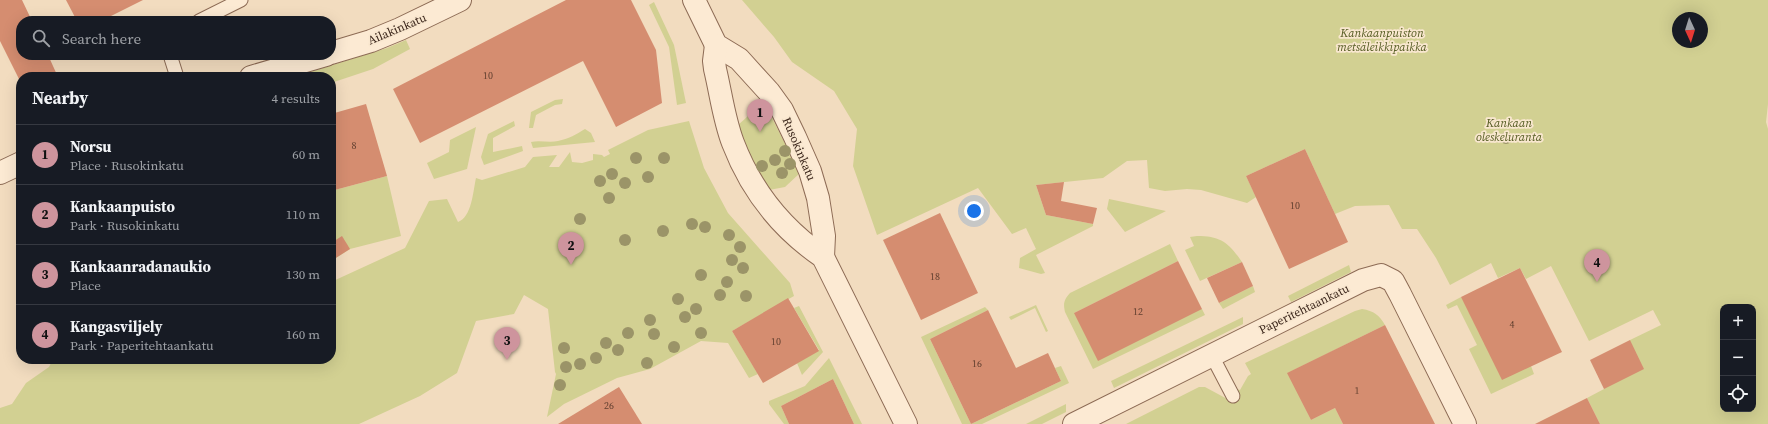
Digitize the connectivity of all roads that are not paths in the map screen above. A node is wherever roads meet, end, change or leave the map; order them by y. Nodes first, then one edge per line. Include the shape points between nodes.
1 (241, 0) edge
2 (460, 0) edge
3 (694, 0) edge
4 (209, 16) edge
5 (716, 45) junction
6 (336, 52) edge
7 (172, 60) edge
8 (309, 60) edge
9 (175, 72) edge
10 (268, 72) edge
11 (16, 165) edge
12 (0, 173) edge
13 (823, 258) junction
14 (1212, 354) junction
15 (1233, 396) dead end
16 (906, 424) edge
17 (1074, 424) edge
18 (1465, 424) edge

1 - 4 lane
2 - 6 street, Ailakinkatu via 405,27
3 - 5 street
5 - 13 street, Rusokinkatu via 715,69 727,124 743,165 755,188 778,218 803,244
5 - 13 street, Rusokinkatu via 739,59 769,92 796,137 818,198 824,236
7 - 9 lane
8 - 10 street
11 - 12 street
13 - 16 street, Rusokinkatu
14 - 15 lane
14 - 17 street, Paperitehtaankatu
14 - 18 street, Paperitehtaankatu via 1363,280 1381,275 1393,281

